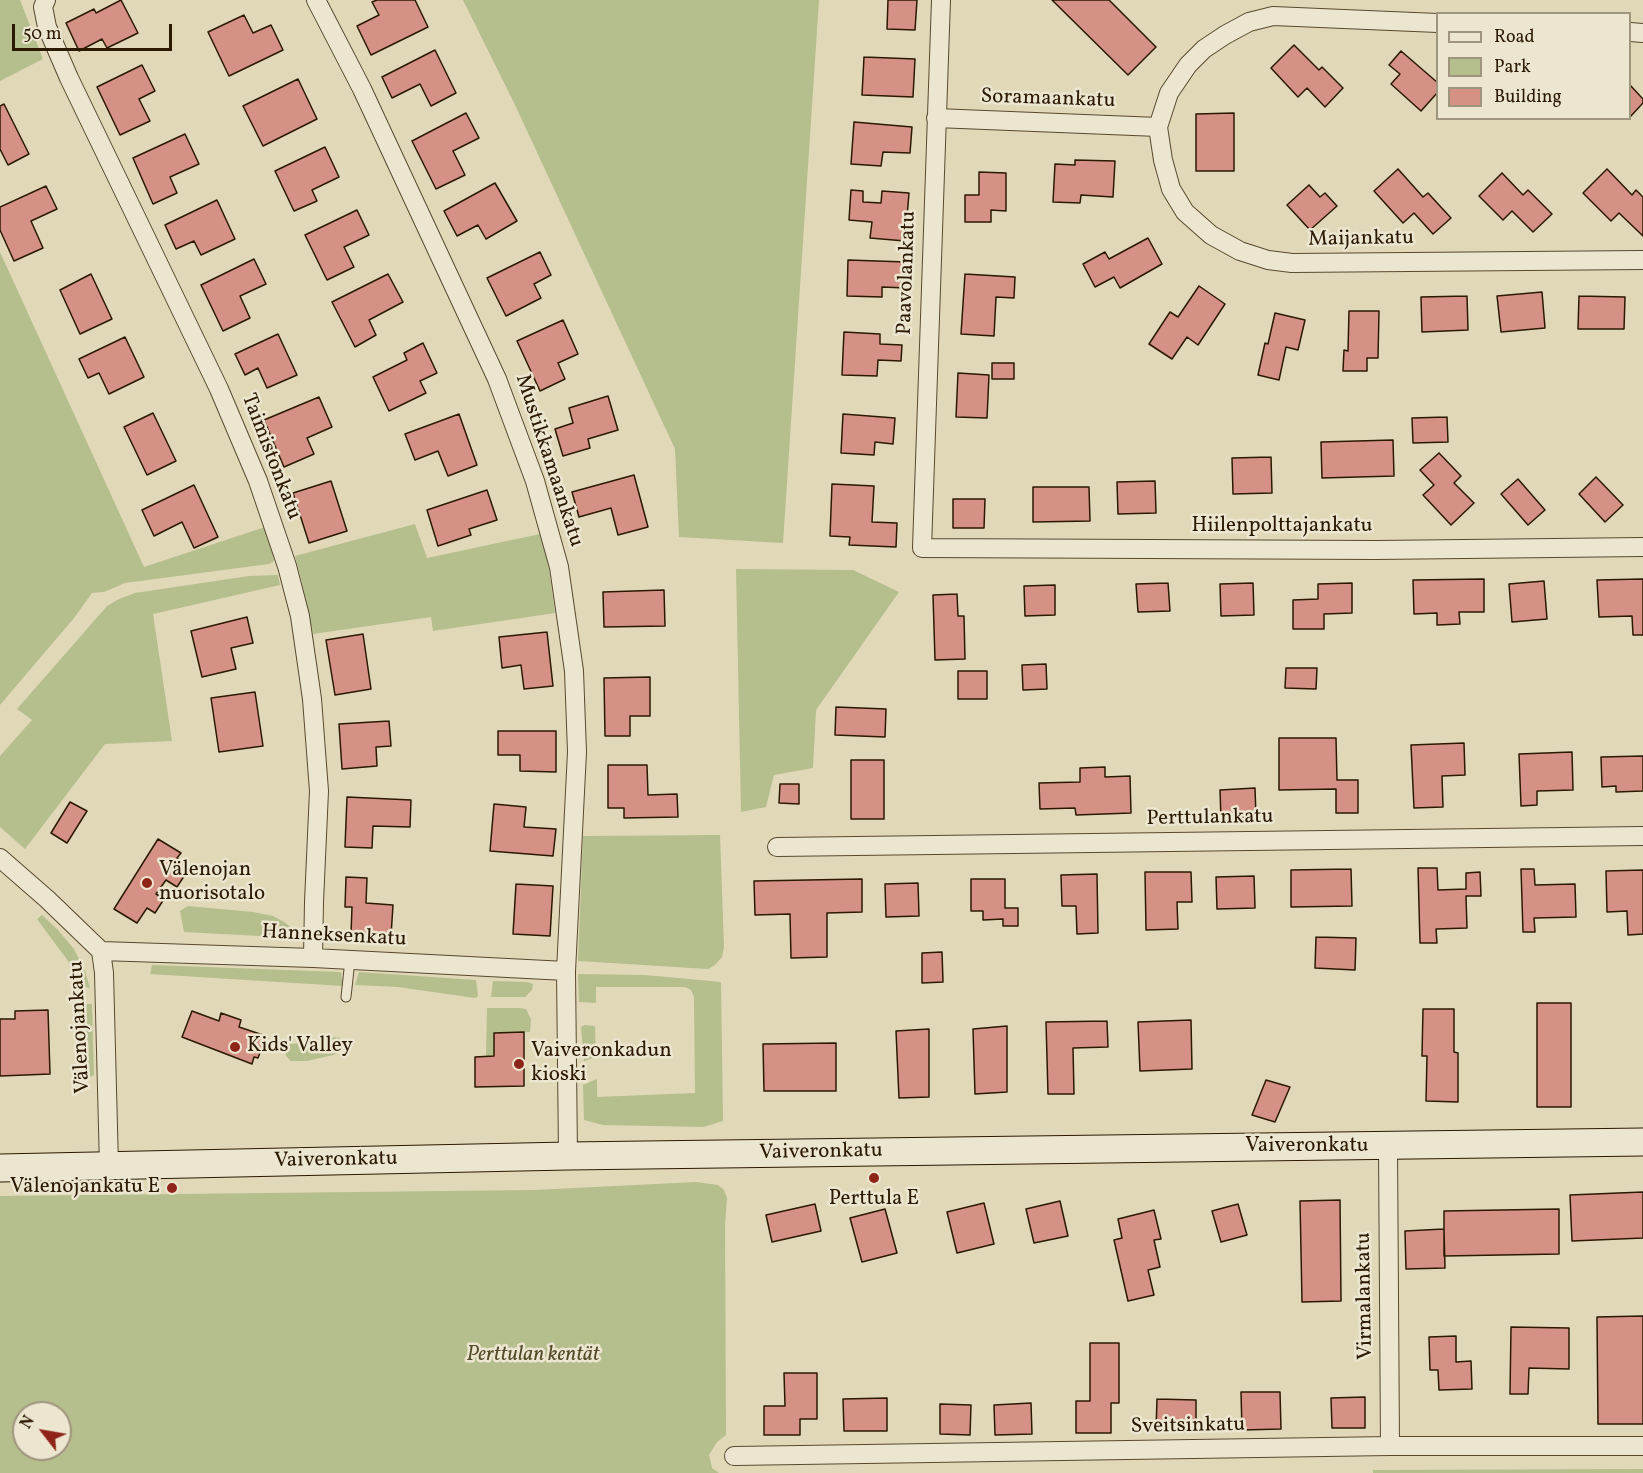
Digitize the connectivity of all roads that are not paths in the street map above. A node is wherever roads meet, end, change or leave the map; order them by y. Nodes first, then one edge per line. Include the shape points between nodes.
1 (316, 0) edge
2 (941, 0) edge
3 (45, 3) edge
4 (1436, 23) edge
5 (936, 118) junction
6 (1158, 127) junction
7 (1643, 260) edge
8 (1643, 547) edge
9 (922, 548) joint
10 (1643, 836) edge
11 (777, 847) dead end
12 (0, 858) edge
13 (100, 951) junction
14 (313, 958) junction
15 (350, 960) junction
16 (566, 971) junction
17 (346, 997) dead end
18 (1643, 1142) edge
19 (1388, 1146) junction
20 (568, 1156) junction
21 (109, 1166) junction
22 (0, 1168) edge
23 (1390, 1446) junction
24 (1642, 1446) edge
25 (734, 1456) dead end

1 - 16 street, Mustikkamaankatu via 362,89 497,379 535,481 559,567 574,671 577,752
2 - 5 street, Paavolankatu
3 - 14 street, Taimistonkatu via 47,27 219,389 258,481 287,566 300,616 311,688 319,791
4 - 6 street via 1273,16 1249,22 1204,49 1188,65 1169,93
5 - 6 street, Soramaankatu
5 - 9 street, Paavolankatu
6 - 7 street, Maijankatu via 1171,189 1185,212 1211,235 1240,251 1268,260
8 - 9 street, Hiilenpolttajankatu
10 - 11 street, Perttulankatu
12 - 13 street, Välenojankatu
13 - 14 street, Hanneksenkatu
13 - 21 street, Välenojankatu via 104,973
14 - 15 street, Hanneksenkatu
15 - 16 street, Hanneksenkatu
15 - 17 lane
16 - 20 street, Mustikkamaankatu
18 - 19 main road, Vaiveronkatu
19 - 20 main road, Vaiveronkatu
19 - 23 street, Virmalankatu
20 - 21 main road, Vaiveronkatu
21 - 22 main road, Vaiveronkatu
23 - 24 street, Sveitsinkatu
23 - 25 street, Sveitsinkatu

